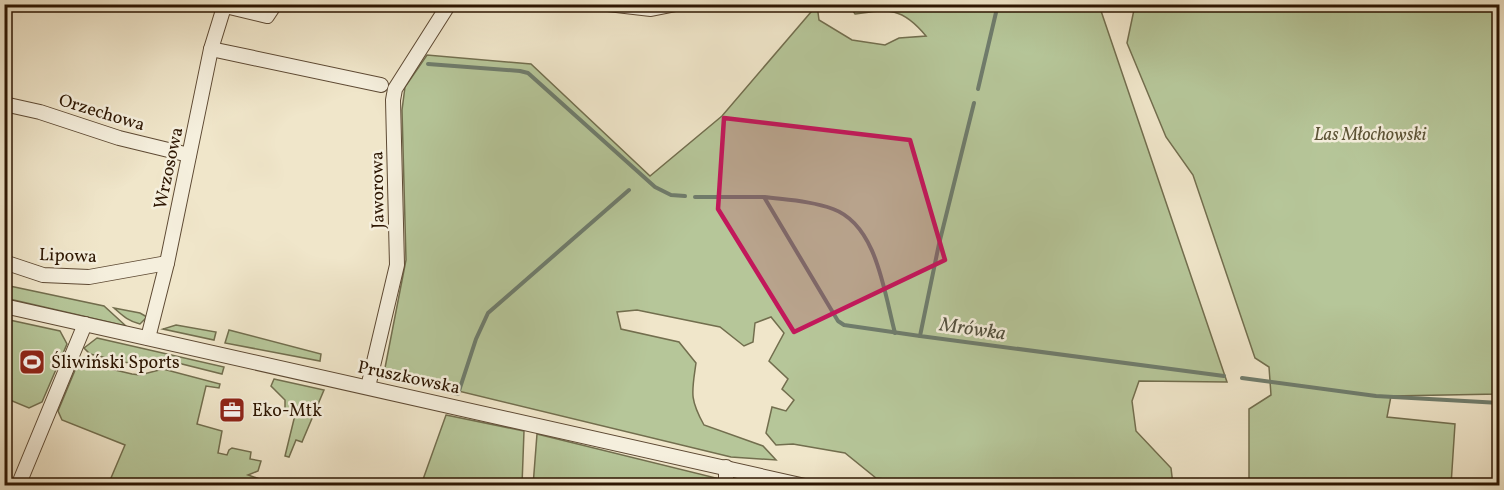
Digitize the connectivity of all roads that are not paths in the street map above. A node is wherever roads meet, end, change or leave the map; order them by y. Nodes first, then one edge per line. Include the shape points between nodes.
1 (449, 4) edge
2 (608, 4) edge
3 (676, 4) edge
4 (221, 6) edge
5 (271, 10) edge
6 (211, 49) junction
7 (381, 85) dead end
8 (4, 104) edge
9 (189, 155) junction
10 (4, 262) edge
11 (167, 263) junction
12 (4, 306) edge
13 (85, 324) junction
14 (148, 338) junction
15 (368, 387) junction
16 (726, 467) junction
17 (18, 486) edge
18 (726, 486) edge
19 (805, 486) edge

1 - 15 street, Jaworowa via 395,89 397,265
2 - 3 street via 651,9
4 - 5 street
4 - 6 street, Wrzosowa
6 - 7 street
6 - 9 street, Wrzosowa
8 - 9 street, Orzechowa
9 - 11 street, Wrzosowa
10 - 11 street, Lipowa via 43,275 89,277
11 - 14 street, Wrzosowa
12 - 13 street, Pruszkowska
13 - 14 street, Pruszkowska
13 - 17 street
14 - 15 street, Pruszkowska
15 - 16 street, Pruszkowska
16 - 18 street
16 - 19 street, Pruszkowska

